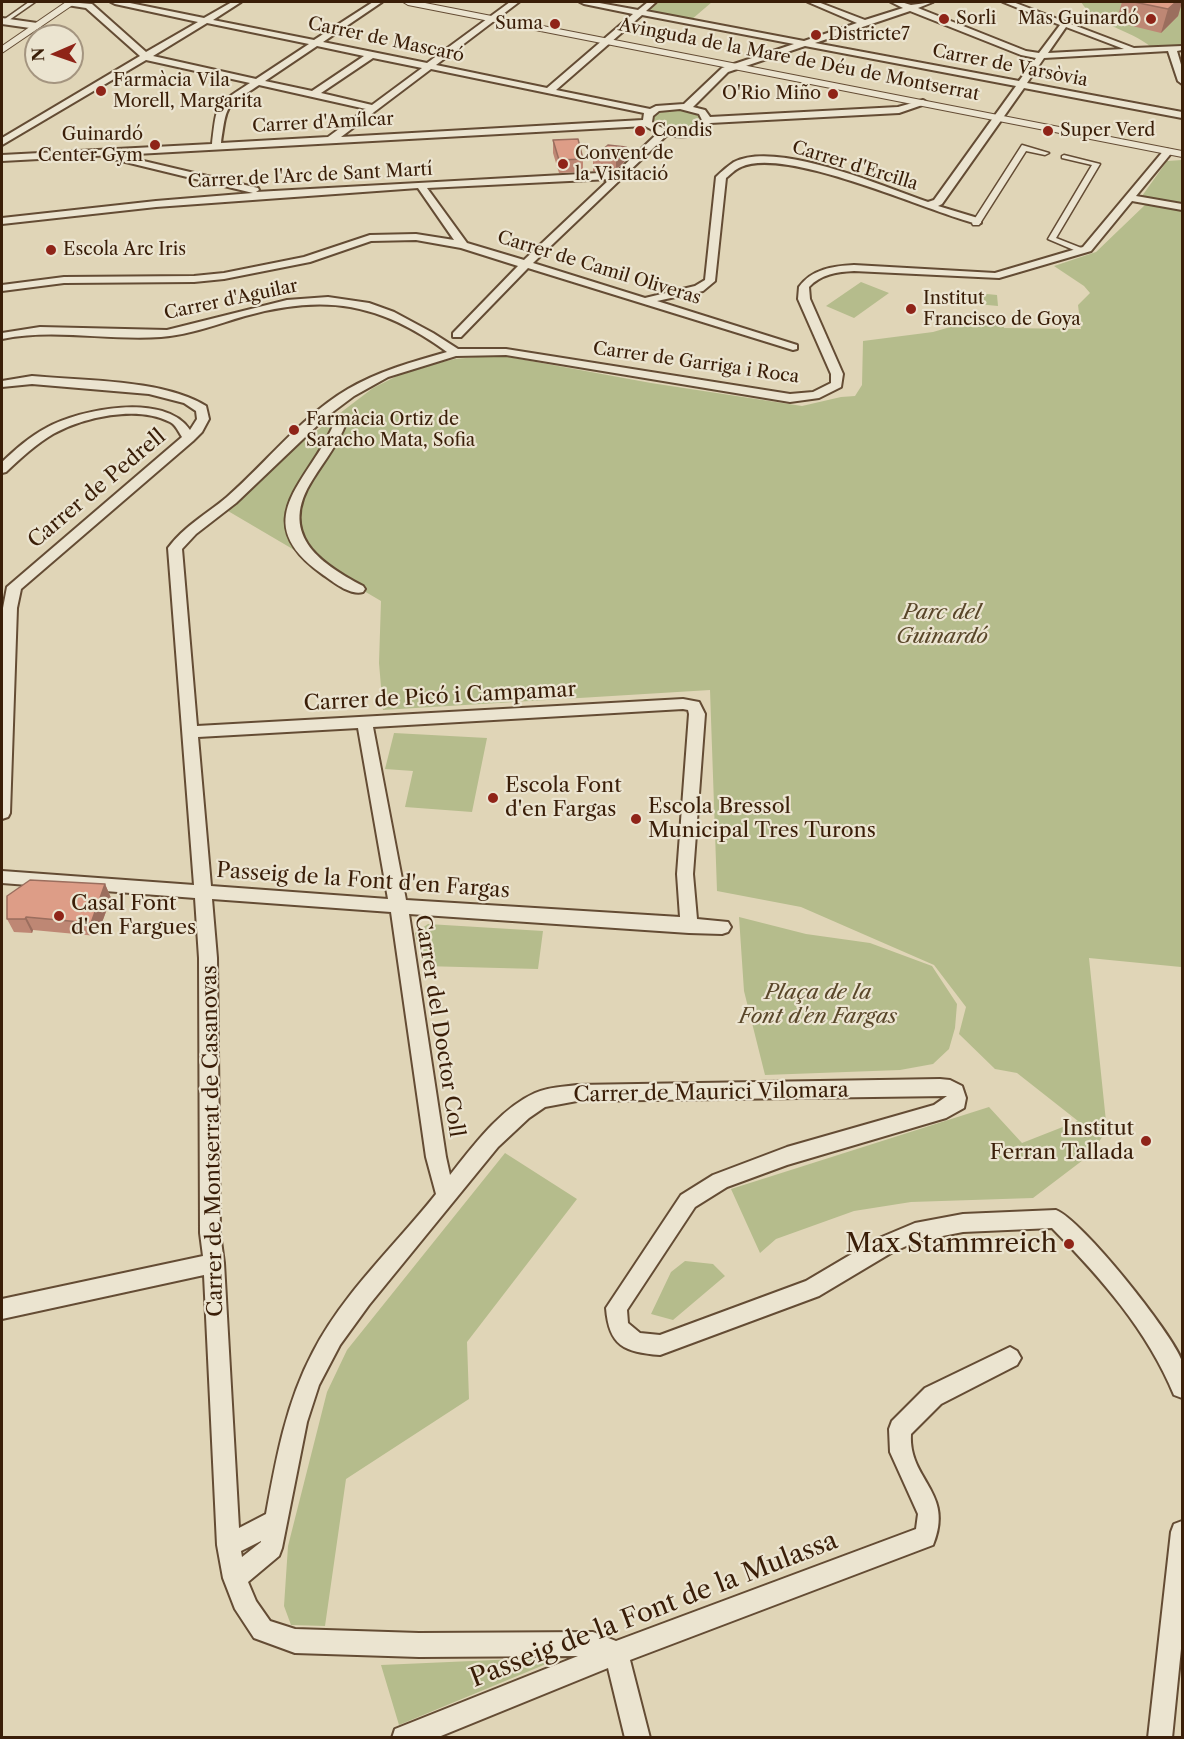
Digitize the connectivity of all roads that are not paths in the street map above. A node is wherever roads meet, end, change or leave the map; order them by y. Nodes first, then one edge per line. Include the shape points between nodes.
1 (32, 2) edge
2 (71, 2) edge
3 (115, 2) edge
4 (237, 2) edge
5 (378, 2) edge
6 (408, 2) edge
7 (515, 2) edge
8 (584, 2) edge
9 (652, 2) edge
10 (812, 2) edge
11 (895, 2) edge
12 (929, 2) edge
13 (1007, 2) edge
14 (910, 8) junction
15 (641, 12) junction
16 (494, 18) junction
17 (208, 19) junction
18 (2, 22) edge
19 (1065, 23) junction
20 (40, 24) edge
21 (867, 24) junction
22 (24, 25) edge
23 (24, 35) edge
24 (607, 41) junction
25 (316, 42) junction
26 (806, 44) junction
27 (1182, 48) edge
28 (1172, 49) junction
29 (2, 50) edge
30 (1136, 50) junction
31 (372, 54) junction
32 (1041, 56) junction
33 (146, 57) junction
34 (430, 66) junction
35 (735, 67) junction
36 (1182, 81) edge
37 (256, 82) junction
38 (1021, 85) junction
39 (549, 91) junction
40 (313, 95) junction
41 (923, 104) junction
42 (687, 107) junction
43 (374, 108) junction
44 (651, 112) junction
45 (1182, 115) edge
46 (999, 118) junction
47 (707, 120) junction
48 (647, 123) junction
49 (665, 132) junction
50 (332, 139) junction
51 (2, 142) edge
52 (216, 146) junction
53 (1168, 151) junction
54 (96, 153) junction
55 (1045, 153) dead end
56 (1182, 154) edge
57 (1064, 157) dead end
58 (2, 158) edge
59 (622, 175) junction
60 (421, 186) junction
61 (257, 195) junction
62 (1131, 198) junction
63 (928, 206) junction
64 (1182, 207) edge
65 (2, 221) edge
66 (976, 222) joint
67 (463, 245) junction
68 (1081, 251) junction
69 (526, 264) junction
70 (2, 288) edge
71 (644, 301) junction
72 (457, 335) dead end
73 (2, 336) edge
74 (793, 346) dead end
75 (454, 353) junction
76 (2, 384) edge
77 (321, 415) junction
78 (189, 438) junction
79 (2, 469) edge
80 (358, 589) dead end
81 (4, 712) edge
82 (366, 722) junction
83 (189, 732) junction
84 (2, 813) edge
85 (2, 877) edge
86 (204, 892) junction
87 (399, 906) junction
88 (689, 926) junction
89 (722, 927) dead end
90 (446, 1196) junction
91 (214, 1263) junction
92 (2, 1309) edge
93 (1010, 1358) dead end
94 (1182, 1387) edge
95 (276, 1521) junction
96 (1182, 1532) edge
97 (228, 1545) junction
98 (235, 1578) junction
99 (616, 1653) junction
100 (404, 1737) edge
101 (638, 1737) edge
102 (1160, 1737) edge

1 - 18 street
2 - 20 street
2 - 33 street via 89,6
3 - 17 street, Carrer de Mascaró
4 - 17 street
5 - 25 street
6 - 16 street, Avinguda de la Mare de Déu de Montserrat
7 - 16 street
8 - 15 street, Carrer de Varsòvia
9 - 15 street
10 - 21 street
11 - 14 street
12 - 14 street
13 - 19 street
14 - 21 street
14 - 32 street via 1024,53
15 - 24 street
15 - 26 street, Carrer de Varsòvia
16 - 24 street, Avinguda de la Mare de Déu de Montserrat
16 - 34 street
17 - 25 street, Carrer de Mascaró
17 - 33 street
18 - 22 street
19 - 30 street
19 - 32 street
21 - 26 street
23 - 29 street
24 - 35 street, Avinguda de la Mare de Déu de Montserrat
24 - 39 street
25 - 31 street, Carrer de Mascaró
25 - 37 street
26 - 35 street
26 - 38 street, Carrer de Varsòvia
27 - 28 street
28 - 30 street
28 - 36 street
30 - 32 street
31 - 34 street, Carrer de Mascaró
31 - 40 street
32 - 38 street
33 - 37 street
33 - 51 street
34 - 39 street, Carrer de Mascaró
34 - 43 street
35 - 41 street, Avinguda de la Mare de Déu de Montserrat
35 - 42 street via 725,70
37 - 40 street
37 - 52 street via 221,110
38 - 45 street, Carrer de Varsòvia
38 - 46 street
39 - 44 street, Carrer de Mascaró
40 - 43 street
41 - 46 street, Avinguda de la Mare de Déu de Montserrat
41 - 47 street via 899,110
42 - 44 street via 663,107
42 - 47 street via 702,112
43 - 50 street
44 - 48 street
46 - 53 street, Avinguda de la Mare de Déu de Montserrat
46 - 63 street via 938,202
47 - 49 street via 690,132
48 - 49 street
48 - 50 street, Carrer d'Amílcar
49 - 59 street
50 - 52 street, Carrer d'Amílcar
52 - 54 street, Carrer d'Amílcar
53 - 56 street, Avinguda de la Mare de Déu de Montserrat
53 - 62 street, Carrer de Garriga i Roca
54 - 58 street, Carrer d'Amílcar
54 - 61 street via 250,188
55 - 66 street via 1024,147
57 - 68 street via 1096,164 1052,239
59 - 60 street, Carrer de l'Arc de Sant Martí
59 - 69 street
60 - 61 street, Carrer de l'Arc de Sant Martí
60 - 67 street
61 - 65 street, Carrer de l'Arc de Sant Martí via 146,203
62 - 64 street
62 - 68 street, Carrer de Garriga i Roca via 1095,242
63 - 66 street, Carrer d'Ercilla
63 - 71 street, Carrer d'Ercilla via 809,165 774,160 741,163 727,168 721,177 710,281 690,292
67 - 69 street, Carrer de Camil Oliveras
67 - 70 street, Carrer de Camil Oliveras via 416,237 370,238 306,260 224,276 64,280
68 - 75 street, Carrer de Garriga i Roca via 995,276 854,268 812,278 803,292 837,374 837,384 816,396 790,398 506,352
69 - 71 street, Carrer de Camil Oliveras
69 - 72 street
71 - 74 street, Carrer de Camil Oliveras
73 - 75 street, Carrer d'Aguilar via 43,329 156,334 288,302 342,300 389,313
75 - 77 street, Carrer de Montserrat de Casanovas via 384,375 350,393
76 - 78 street, Carrer de Pedrell via 32,380 150,390 188,400 202,409 203,419
77 - 80 street via 340,423 299,491 292,510 292,526 310,557
77 - 83 street, Carrer de Montserrat de Casanovas via 175,548
78 - 79 street via 177,421 142,410 102,414 57,428 14,456
78 - 81 street, Carrer de Pedrell via 14,586
81 - 84 street, Carrer de Pedrell
82 - 83 street, Carrer de Picó i Campamar
82 - 87 street, Carrer del Doctor Coll
82 - 88 street, Carrer de Picó i Campamar via 693,706 697,714 686,874
83 - 86 street, Carrer de Montserrat de Casanovas
85 - 86 street, Passeig de la Font d'en Fargas
86 - 87 street, Passeig de la Font d'en Fargas
86 - 91 street, Carrer de Montserrat de Casanovas via 210,1233
87 - 88 street, Passeig de la Font d'en Fargas
87 - 90 street, Carrer del Doctor Coll via 436,1157
88 - 89 street, Passeig de la Font d'en Fargas
90 - 94 street, Carrer de Maurici Vilomara via 497,1135 539,1100 577,1093 949,1087 955,1091 957,1102 939,1112 787,1156 720,1181 688,1201 616,1308 618,1328 636,1343 660,1346 812,1290 884,1246 915,1232 963,1223 1056,1219 1143,1320 1168,1356
90 - 95 street, Carrer de Maurici Vilomara via 333,1333 296,1420
91 - 92 street
91 - 97 street, Carrer de Montserrat de Casanovas
93 - 99 street, Passeig de la Font de la Mulassa via 933,1396 900,1430 902,1455 929,1516 925,1537
95 - 97 street
95 - 98 street, Carrer de Maurici Vilomara via 271,1548
96 - 102 street
97 - 98 street, Carrer de Montserrat de Casanovas
98 - 99 street, Carrer de Montserrat de Casanovas via 262,1630 295,1641 419,1646 593,1644
99 - 100 street, Passeig de la Font de la Mulassa
99 - 101 street

